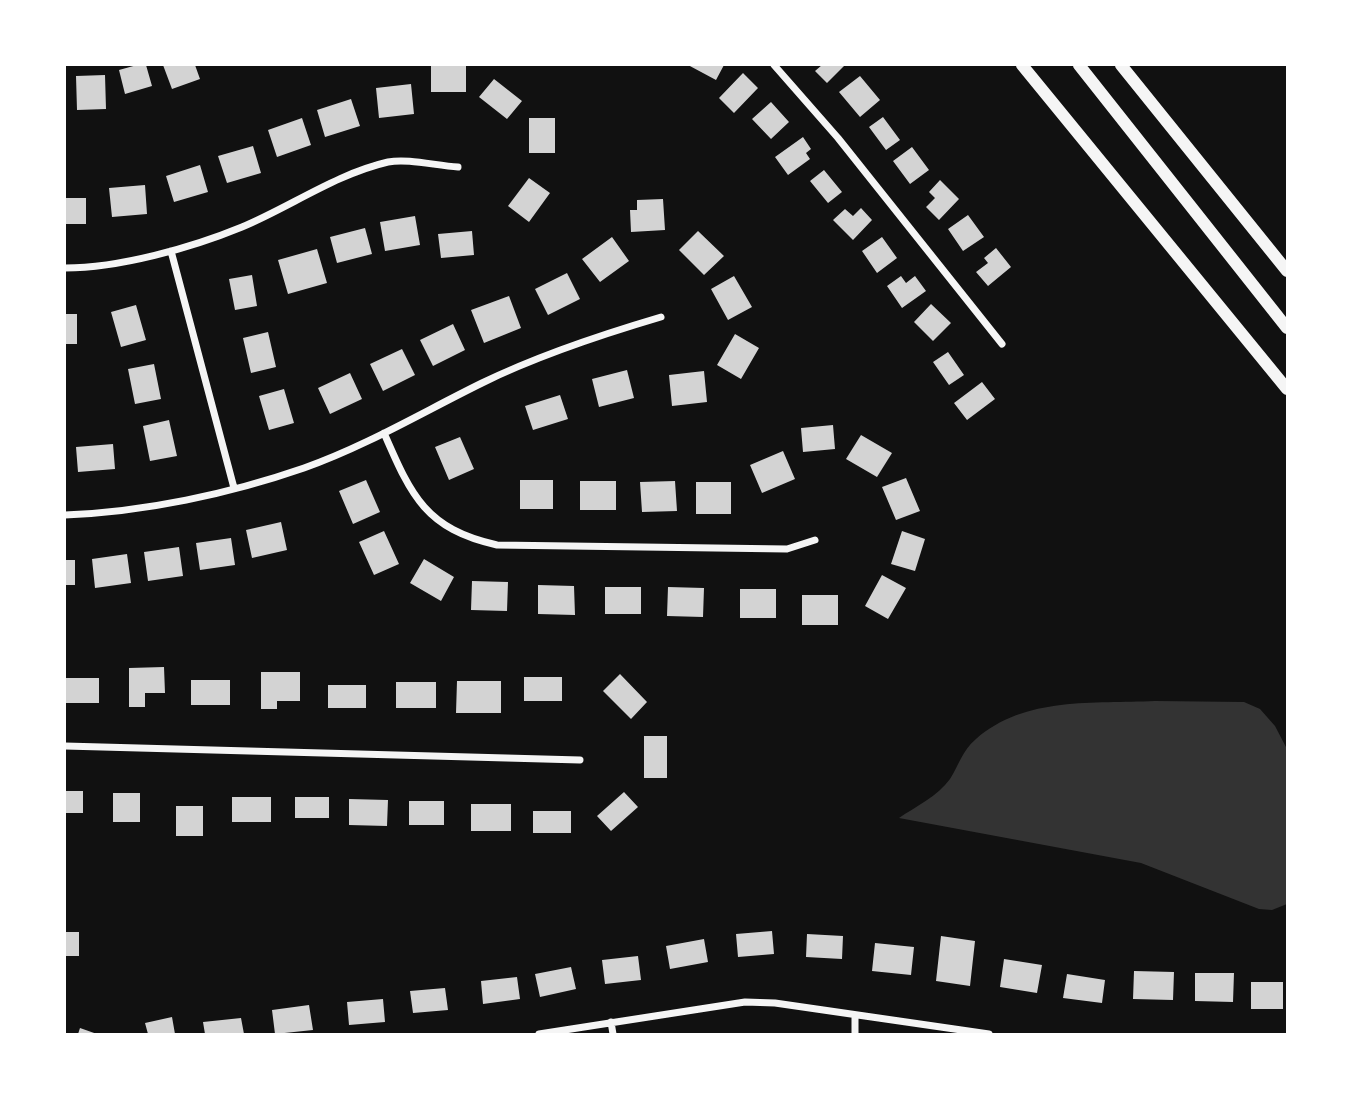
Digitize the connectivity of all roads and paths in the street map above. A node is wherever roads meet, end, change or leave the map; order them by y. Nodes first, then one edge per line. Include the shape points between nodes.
1 (774, 65) edge
2 (1022, 65) edge
3 (1079, 65) edge
4 (1121, 65) edge
5 (458, 167) dead end
6 (171, 251) junction
7 (65, 268) edge
8 (1287, 271) edge
9 (661, 317) dead end
10 (1287, 328) edge
11 (1002, 344) dead end
12 (1287, 389) edge
13 (384, 433) junction
14 (234, 488) junction
15 (65, 515) edge
16 (816, 540) dead end
17 (65, 746) edge
18 (580, 760) dead end
19 (855, 1016) junction
20 (611, 1022) junction
21 (539, 1034) edge
22 (613, 1034) edge
23 (855, 1034) edge
24 (989, 1034) edge

1 - 11 street
2 - 12 highway
3 - 10 highway
4 - 8 highway
5 - 6 street via 390,161 241,228
6 - 7 street
6 - 14 street
9 - 13 street via 521,367
13 - 14 street via 305,468
13 - 16 street via 408,489 440,522 472,540 497,545 787,549
14 - 15 street via 149,506
17 - 18 street
19 - 20 street via 745,1002
19 - 23 street
19 - 24 street
20 - 21 street
20 - 22 street

